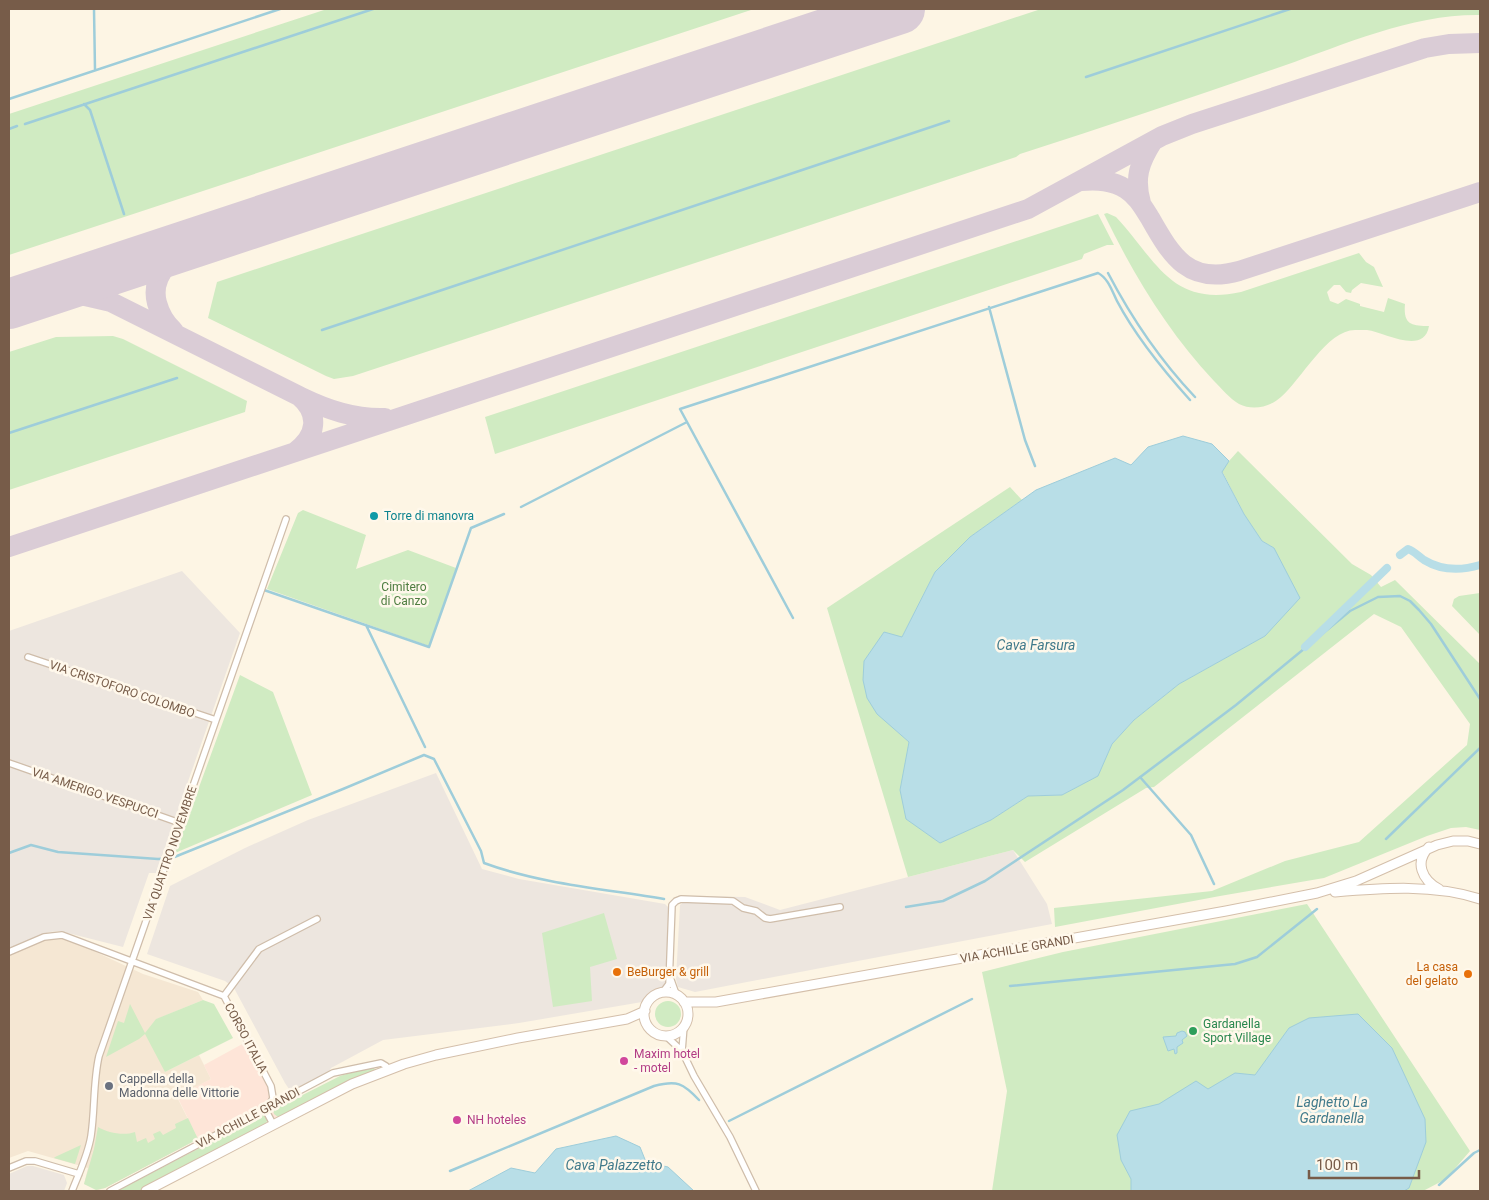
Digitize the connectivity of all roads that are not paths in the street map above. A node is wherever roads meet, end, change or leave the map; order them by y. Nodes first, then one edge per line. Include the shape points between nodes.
1 (286, 519) dead end
2 (28, 657) dead end
3 (216, 720) junction
4 (9, 763) edge
5 (180, 823) junction
6 (1480, 843) edge
7 (1430, 847) junction
8 (1440, 890) junction
9 (1317, 893) junction
10 (1480, 899) edge
11 (840, 907) dead end
12 (317, 919) dead end
13 (9, 952) edge
14 (132, 960) junction
15 (670, 977) junction
16 (663, 992) junction
17 (676, 994) junction
18 (224, 996) junction
19 (684, 1002) junction
20 (716, 1002) junction
21 (645, 1011) junction
22 (688, 1016) junction
23 (627, 1019) junction
24 (646, 1023) junction
25 (684, 1026) junction
26 (666, 1036) junction
27 (682, 1051) junction
28 (388, 1070) junction
29 (272, 1086) junction
30 (289, 1096) junction
31 (267, 1108) junction
32 (273, 1124) junction
33 (9, 1168) edge
34 (79, 1174) junction
35 (74, 1191) edge
36 (110, 1191) edge
37 (148, 1191) edge
38 (756, 1191) edge

1 - 3 street, VIA QUATTRO NOVEMBRE
2 - 3 street, VIA CRISTOFORO COLOMBO
3 - 5 street, VIA QUATTRO NOVEMBRE
4 - 5 street, VIA AMERIGO VESPUCCI
5 - 14 street, VIA QUATTRO NOVEMBRE
6 - 7 main road, VIA ACHILLE GRANDI via 1445,842
7 - 8 main road via 1422,860 1422,871 1431,885
7 - 9 main road, VIA ACHILLE GRANDI via 1356,881
8 - 9 main road, VIA ACHILLE GRANDI via 1372,889
8 - 10 main road, VIA ACHILLE GRANDI
9 - 20 main road, VIA ACHILLE GRANDI
11 - 15 street via 770,919 733,901 676,900 672,904
12 - 18 street via 259,949
13 - 14 street, CORSO ITALIA via 44,937 62,935
14 - 18 street, CORSO ITALIA
14 - 34 street, VIA QUATTRO NOVEMBRE via 99,1056 90,1138
15 - 16 street
15 - 17 street
16 - 17 main road
16 - 21 main road, VIA ACHILLE GRANDI via 650,999
17 - 19 main road
18 - 29 street, CORSO ITALIA
19 - 20 main road, VIA ACHILLE GRANDI
19 - 22 main road
20 - 22 main road, VIA ACHILLE GRANDI
21 - 23 main road, VIA ACHILLE GRANDI
21 - 24 main road
22 - 25 main road
23 - 24 main road, VIA ACHILLE GRANDI
23 - 28 main road, VIA ACHILLE GRANDI via 436,1055
24 - 26 main road, VIA ACHILLE GRANDI via 654,1032
25 - 26 main road
25 - 27 street
26 - 27 street
27 - 38 street
28 - 30 street, VIA ACHILLE GRANDI via 381,1062 344,1070
28 - 32 main road, VIA ACHILLE GRANDI via 352,1084
29 - 30 street, CORSO ITALIA
29 - 31 street, CORSO ITALIA via 273,1098
30 - 31 street, VIA ACHILLE GRANDI
31 - 32 street
31 - 36 street, VIA ACHILLE GRANDI
32 - 37 main road, VIA ACHILLE GRANDI
33 - 34 street via 26,1161 36,1161
34 - 35 street, VIA QUATTRO NOVEMBRE

